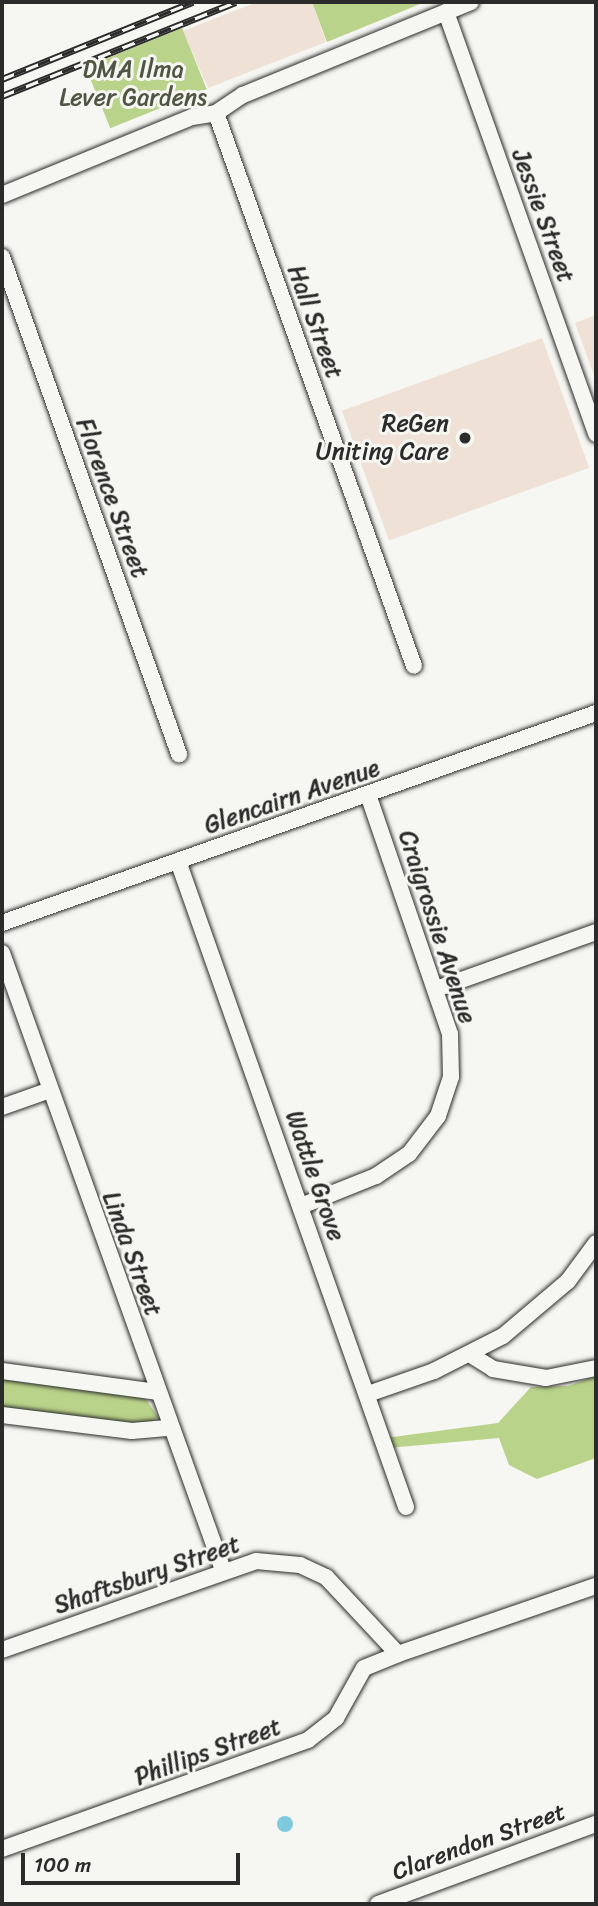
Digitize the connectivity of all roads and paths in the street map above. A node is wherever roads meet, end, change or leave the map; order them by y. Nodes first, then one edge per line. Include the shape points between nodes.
1 (471, 2) edge
2 (446, 12) junction
3 (216, 113) junction
4 (2, 195) edge
5 (2, 257) edge
6 (596, 434) edge
7 (414, 666) dead end
8 (596, 713) edge
9 (179, 754) dead end
10 (368, 794) junction
11 (178, 860) junction
12 (2, 923) edge
13 (596, 932) edge
14 (2, 953) edge
15 (436, 989) junction
16 (50, 1090) junction
17 (2, 1107) edge
18 (301, 1206) junction
19 (596, 1242) edge
20 (471, 1355) junction
21 (596, 1368) edge
22 (2, 1371) edge
23 (157, 1392) junction
24 (368, 1394) junction
25 (2, 1415) edge
26 (170, 1428) junction
27 (406, 1507) dead end
28 (223, 1570) junction
29 (596, 1586) edge
30 (2, 1650) edge
31 (397, 1654) junction
32 (596, 1824) edge
33 (2, 1849) edge
34 (377, 1904) edge

1 - 2 street
2 - 3 street via 243,95
2 - 6 street, Jessie Street
3 - 4 street via 192,117
3 - 7 street, Hall Street
5 - 9 street, Florence Street
8 - 10 street, Glencairn Avenue
10 - 11 street, Glencairn Avenue
10 - 15 street, Craigrossie Avenue
11 - 12 street, Glencairn Avenue
11 - 18 street, Wattle Grove
13 - 15 street
14 - 16 street, Linda Street
15 - 18 street, Craigrossie Avenue via 452,1055 439,1116 392,1167
16 - 17 street
16 - 23 street, Linda Street
18 - 24 street, Wattle Grove
19 - 20 street via 540,1309
20 - 21 street via 493,1369 546,1378
20 - 24 street
22 - 23 street
23 - 26 street, Linda Street
24 - 27 street, Wattle Grove
25 - 26 street via 132,1431
26 - 28 street, Linda Street
28 - 30 street, Shaftsbury Street
28 - 31 street, Shaftsbury Street via 273,1560 319,1573 352,1597 384,1645
29 - 31 street
31 - 33 street, Phillips Street via 364,1668 336,1718 308,1740
32 - 34 street, Clarendon Street

